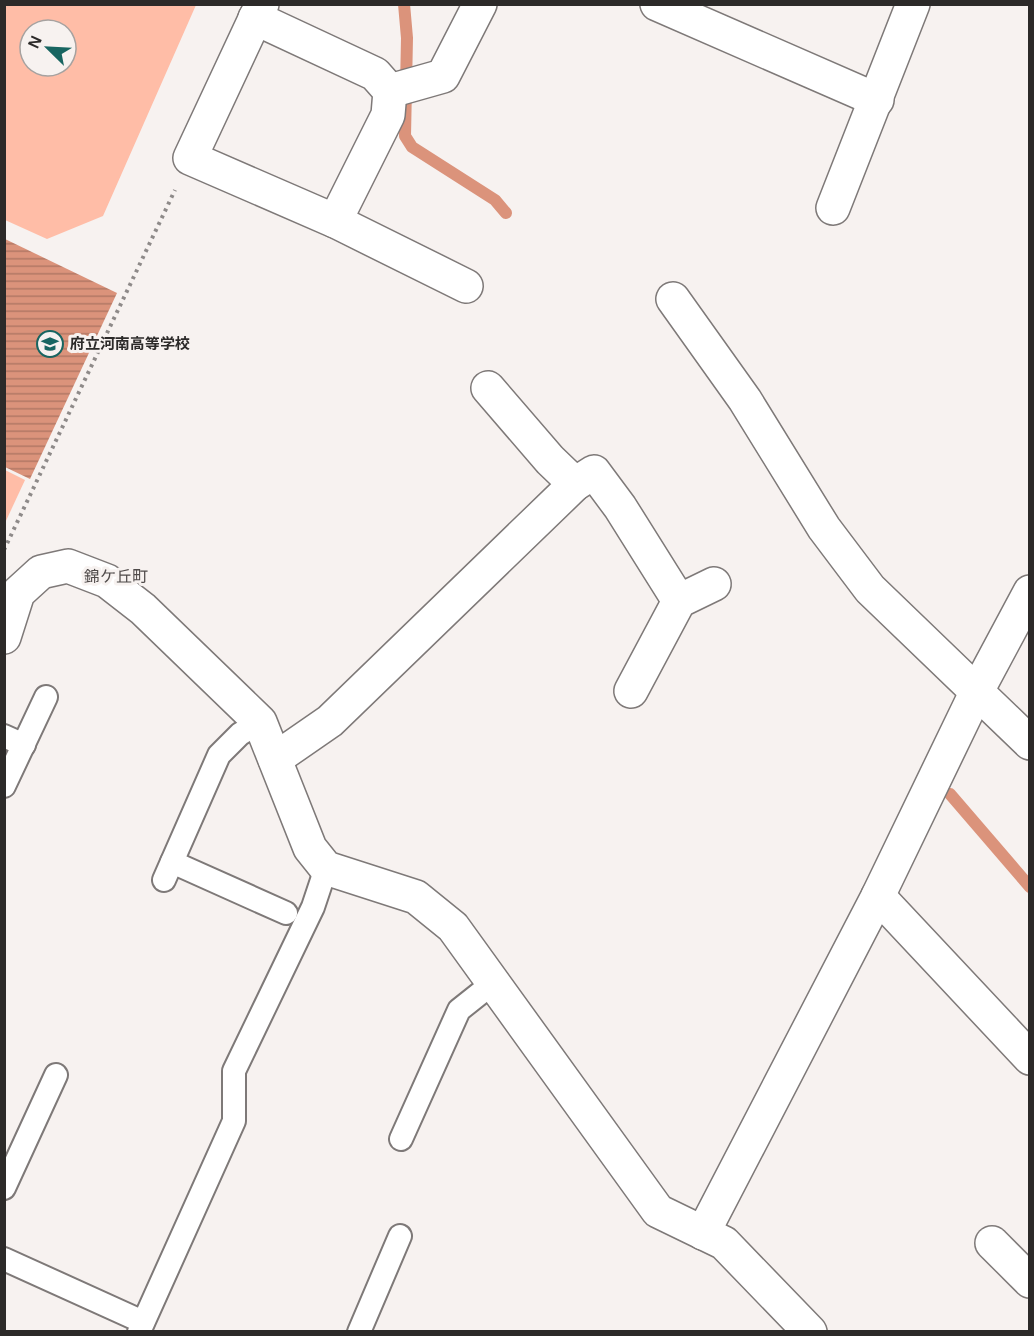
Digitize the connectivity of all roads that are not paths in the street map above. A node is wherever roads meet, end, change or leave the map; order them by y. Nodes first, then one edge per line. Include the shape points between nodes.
1 (480, 4) edge
2 (657, 4) edge
3 (913, 4) edge
4 (259, 11) edge
5 (400, 88) junction
6 (877, 100) junction
7 (833, 208) dead end
8 (335, 221) junction
9 (466, 286) dead end
10 (673, 299) dead end
11 (488, 388) dead end
12 (575, 484) junction
13 (714, 584) dead end
14 (1029, 592) edge
15 (679, 601) junction
16 (4, 637) edge
17 (631, 691) dead end
18 (976, 693) junction
19 (46, 698) dead end
20 (260, 722) junction
21 (14, 741) edge
22 (1029, 743) edge
23 (275, 759) junction
24 (4, 786) edge
25 (326, 868) junction
26 (878, 896) junction
27 (286, 914) dead end
28 (493, 983) junction
29 (1029, 1058) edge
30 (56, 1075) dead end
31 (401, 1139) dead end
32 (4, 1188) edge
33 (703, 1233) junction
34 (400, 1236) dead end
35 (992, 1243) dead end
36 (4, 1259) edge
37 (1029, 1281) edge
38 (141, 1327) edge
39 (359, 1332) edge
40 (810, 1332) edge

1 - 5 street via 443,76
2 - 6 street
3 - 6 street
4 - 5 street
4 - 8 street via 190,158
5 - 8 street
6 - 7 street
8 - 9 street
10 - 18 street via 746,400 824,528 870,589
11 - 12 street
12 - 15 street via 594,472
12 - 23 street via 330,721
13 - 15 street
14 - 18 street
15 - 17 street
16 - 20 street via 18,593 41,572 68,566 107,581 143,609
18 - 22 street
18 - 26 street
19 - 21 lane
20 - 23 street
20 - 27 lane via 240,734 219,755 168,871
21 - 24 lane
23 - 25 street via 310,848
25 - 28 street via 416,897 453,927
25 - 38 lane via 313,907 234,1071 234,1121
26 - 29 street
26 - 33 street
28 - 31 lane via 459,1010
28 - 33 street via 658,1211
30 - 32 lane
33 - 40 street via 724,1243
34 - 39 lane
35 - 37 street
36 - 38 lane

